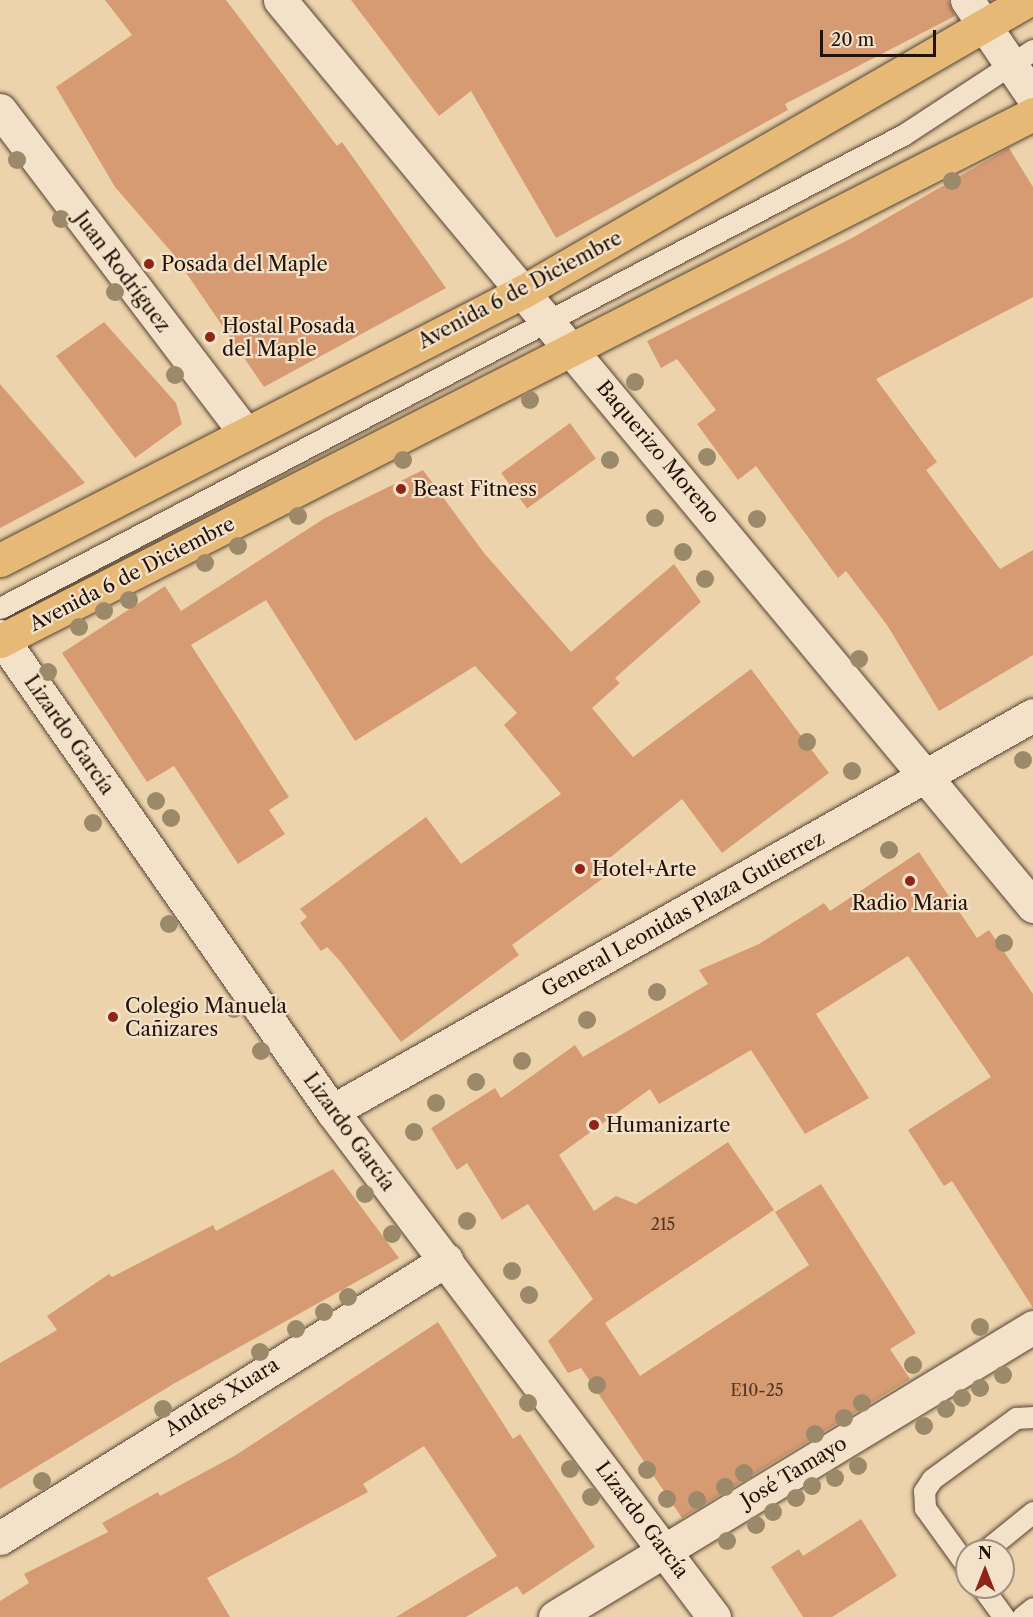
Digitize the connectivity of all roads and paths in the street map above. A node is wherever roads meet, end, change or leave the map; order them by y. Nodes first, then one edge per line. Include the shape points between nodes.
1 (280, 0) edge
2 (967, 0) edge
3 (1028, 0) edge
4 (988, 27) junction
5 (1026, 54) edge
6 (1033, 97) edge
7 (0, 110) edge
8 (1033, 114) edge
9 (524, 291) junction
10 (549, 324) junction
11 (569, 350) junction
12 (245, 433) junction
13 (0, 560) edge
14 (0, 608) edge
15 (1, 639) edge
16 (1033, 716) edge
17 (928, 776) junction
18 (1033, 906) edge
19 (332, 1111) junction
20 (446, 1260) junction
21 (1033, 1327) edge
22 (1033, 1417) edge
23 (1033, 1512) edge
24 (0, 1538) edge
25 (1000, 1539) edge
26 (955, 1549) edge
27 (665, 1550) junction
28 (991, 1599) edge
29 (1033, 1608) edge
30 (555, 1617) edge
31 (714, 1617) edge
32 (1004, 1617) edge
33 (1022, 1617) edge

1 - 9 street, Baquerizo Moreno
2 - 4 street
3 - 4 main road, Avenida 6 de Diciembre
4 - 5 street
4 - 9 main road, Avenida 6 de Diciembre
5 - 6 street
5 - 10 lane via 903,135
7 - 12 street, Juan Rodríguez
8 - 11 main road, Avenida 6 de Diciembre
9 - 10 street, Baquerizo Moreno
9 - 12 main road, Avenida 6 de Diciembre
10 - 11 street, Baquerizo Moreno
10 - 14 lane
11 - 15 main road, Avenida 6 de Diciembre
11 - 17 street, Baquerizo Moreno
12 - 13 main road, Avenida 6 de Diciembre
15 - 19 street, Lizardo García
16 - 17 street, General Leonidas Plaza Gutierrez
17 - 18 street, Baquerizo Moreno
17 - 19 street, General Leonidas Plaza Gutierrez
19 - 20 street, Lizardo García
20 - 24 street, Andres Xuara
20 - 27 street, Lizardo García
21 - 27 street, José Tamayo
22 - 26 lane via 1016,1418 932,1479 924,1491 925,1508
23 - 25 lane
27 - 30 street, José Tamayo
27 - 31 street, Lizardo García
28 - 32 lane
29 - 33 lane

